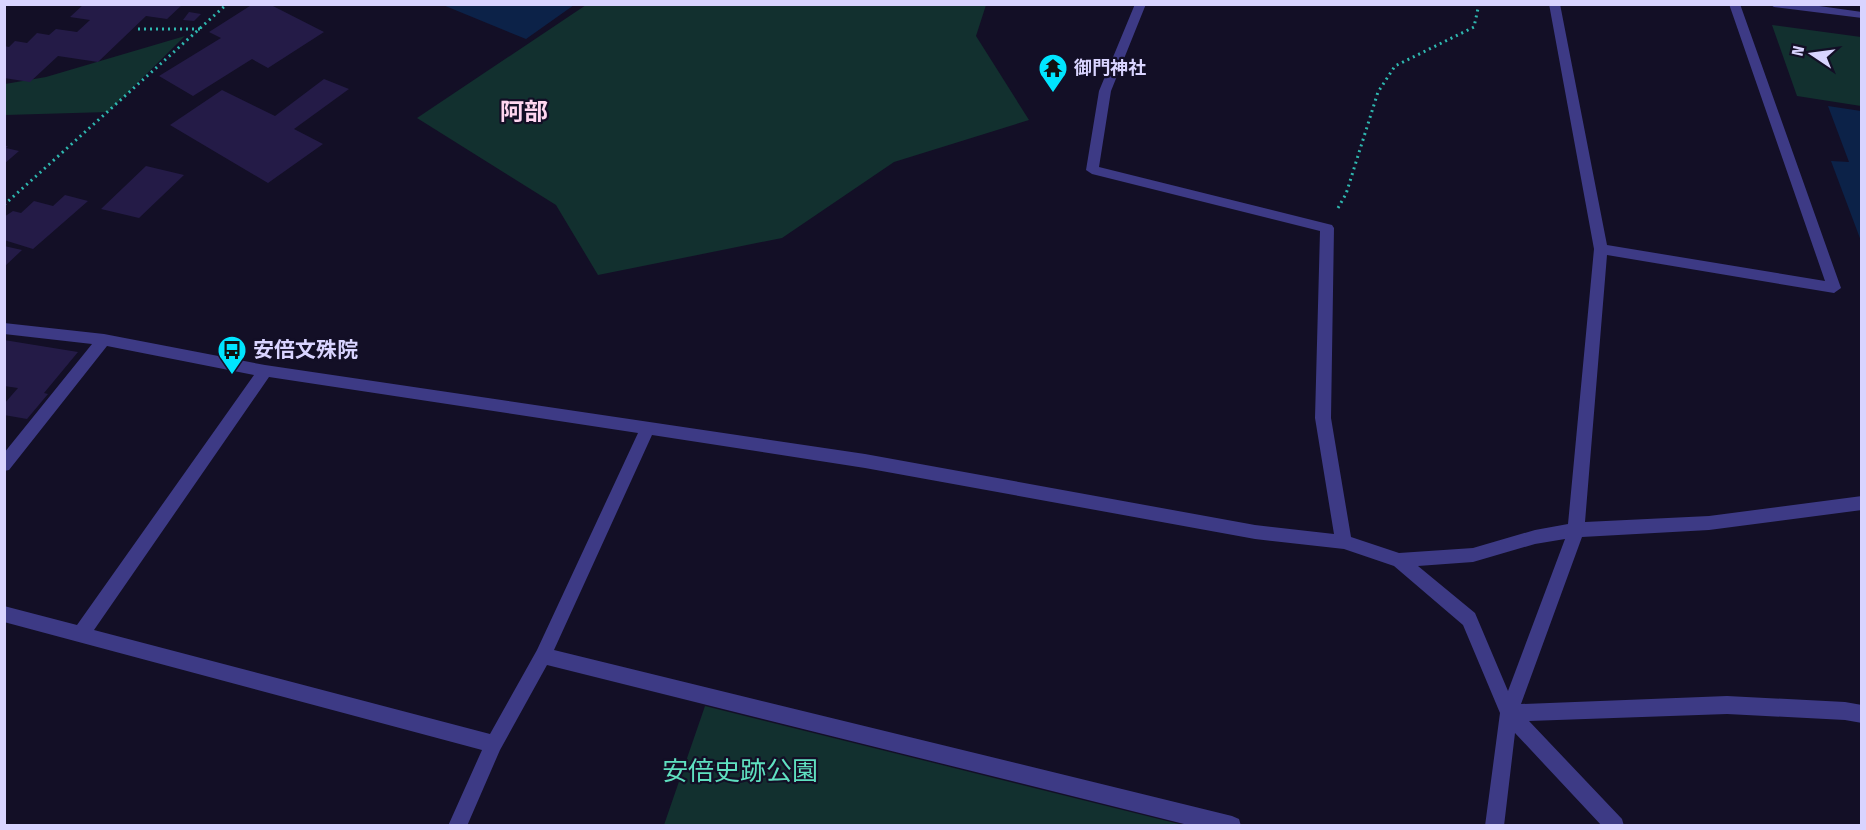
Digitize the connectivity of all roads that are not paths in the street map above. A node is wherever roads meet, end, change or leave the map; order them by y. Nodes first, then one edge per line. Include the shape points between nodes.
1 (1141, 4) edge
2 (1554, 4) edge
3 (1734, 4) edge
4 (1774, 4) edge
5 (1862, 15) edge
6 (1601, 249) junction
7 (4, 328) edge
8 (104, 340) junction
9 (265, 370) junction
10 (648, 427) junction
11 (4, 465) edge
12 (1862, 503) edge
13 (1576, 530) junction
14 (1344, 542) junction
15 (1399, 560) junction
16 (4, 614) edge
17 (81, 634) junction
18 (543, 656) junction
19 (1509, 713) junction
20 (1862, 714) edge
21 (494, 744) junction
22 (457, 825) edge
23 (1232, 825) edge
24 (1494, 825) edge
25 (1615, 825) edge

1 - 14 street via 1105,91 1092,170 1327,228 1323,418
2 - 6 street
3 - 6 street via 1833,288
4 - 5 street
6 - 13 street
7 - 8 street
8 - 9 street
8 - 11 street
9 - 10 street
9 - 17 street
10 - 14 street via 876,463 1255,532
10 - 18 street
12 - 13 street via 1709,523
13 - 15 street via 1473,555
13 - 19 street
14 - 15 street
15 - 19 street via 1469,619
16 - 17 street
17 - 21 street
18 - 21 street
18 - 23 street
19 - 20 street via 1727,705
19 - 24 street
19 - 25 street
21 - 22 street

